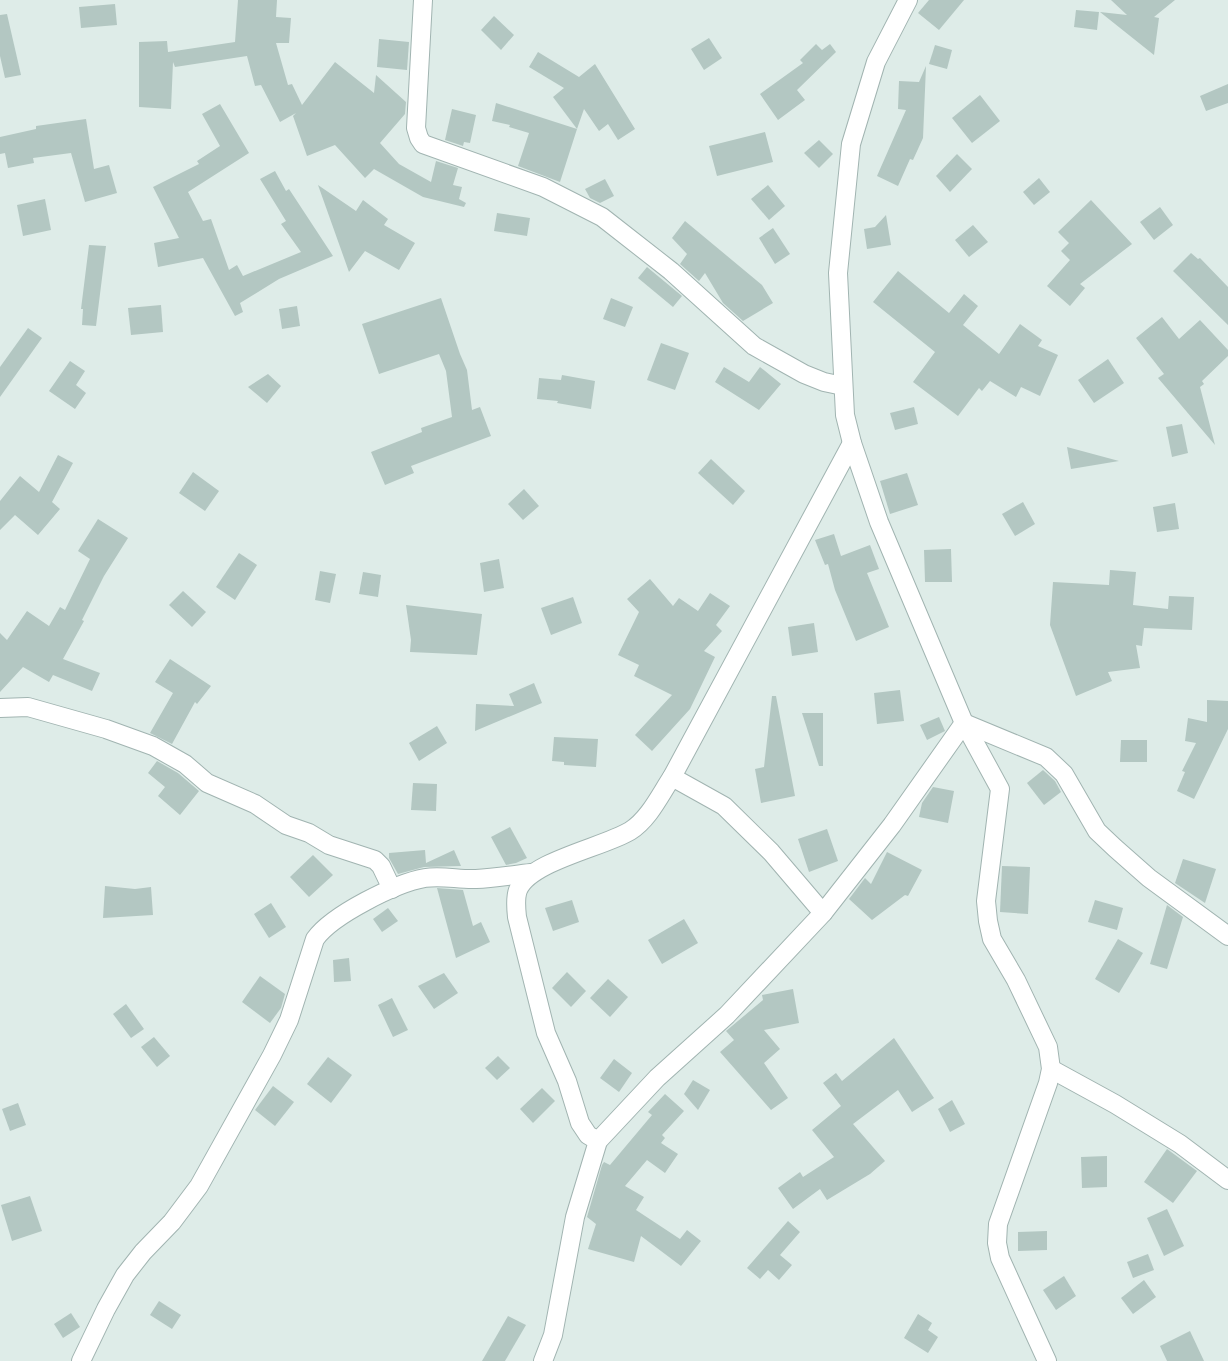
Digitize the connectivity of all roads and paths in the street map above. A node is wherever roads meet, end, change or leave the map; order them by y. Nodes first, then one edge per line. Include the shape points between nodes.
1 (423, 0) edge
2 (908, 0) edge
3 (843, 386) junction
4 (852, 443) junction
5 (0, 708) edge
6 (964, 723) junction
7 (672, 777) junction
8 (531, 873) junction
9 (392, 889) junction
10 (823, 913) junction
11 (1228, 936) edge
12 (1050, 1069) junction
13 (598, 1141) junction
14 (1228, 1180) edge
15 (81, 1361) edge
16 (543, 1361) edge
17 (1047, 1361) edge

1 - 3 street via 416,128 423,144 543,187 602,217 754,346 804,374
2 - 3 street via 876,62 851,144 838,273
3 - 4 street
4 - 6 street via 879,522
4 - 7 street
5 - 9 street via 28,707 153,746 185,764 207,783 255,804 285,825 375,860
6 - 10 street
6 - 11 street via 1046,757 1064,774 1097,831 1114,849
6 - 12 street via 1000,789 987,892 992,939 1048,1047
7 - 8 street via 647,815 630,831
7 - 10 street via 723,806 771,852
8 - 9 street via 475,879 427,877
8 - 13 street via 518,889 516,910 546,1033 580,1123
9 - 15 street via 329,924 315,939 289,1020 272,1055 199,1186 125,1275
10 - 13 street via 727,1016 657,1078
12 - 14 street via 1180,1144
12 - 17 street via 998,1224 997,1243
13 - 16 street via 575,1217 553,1335

